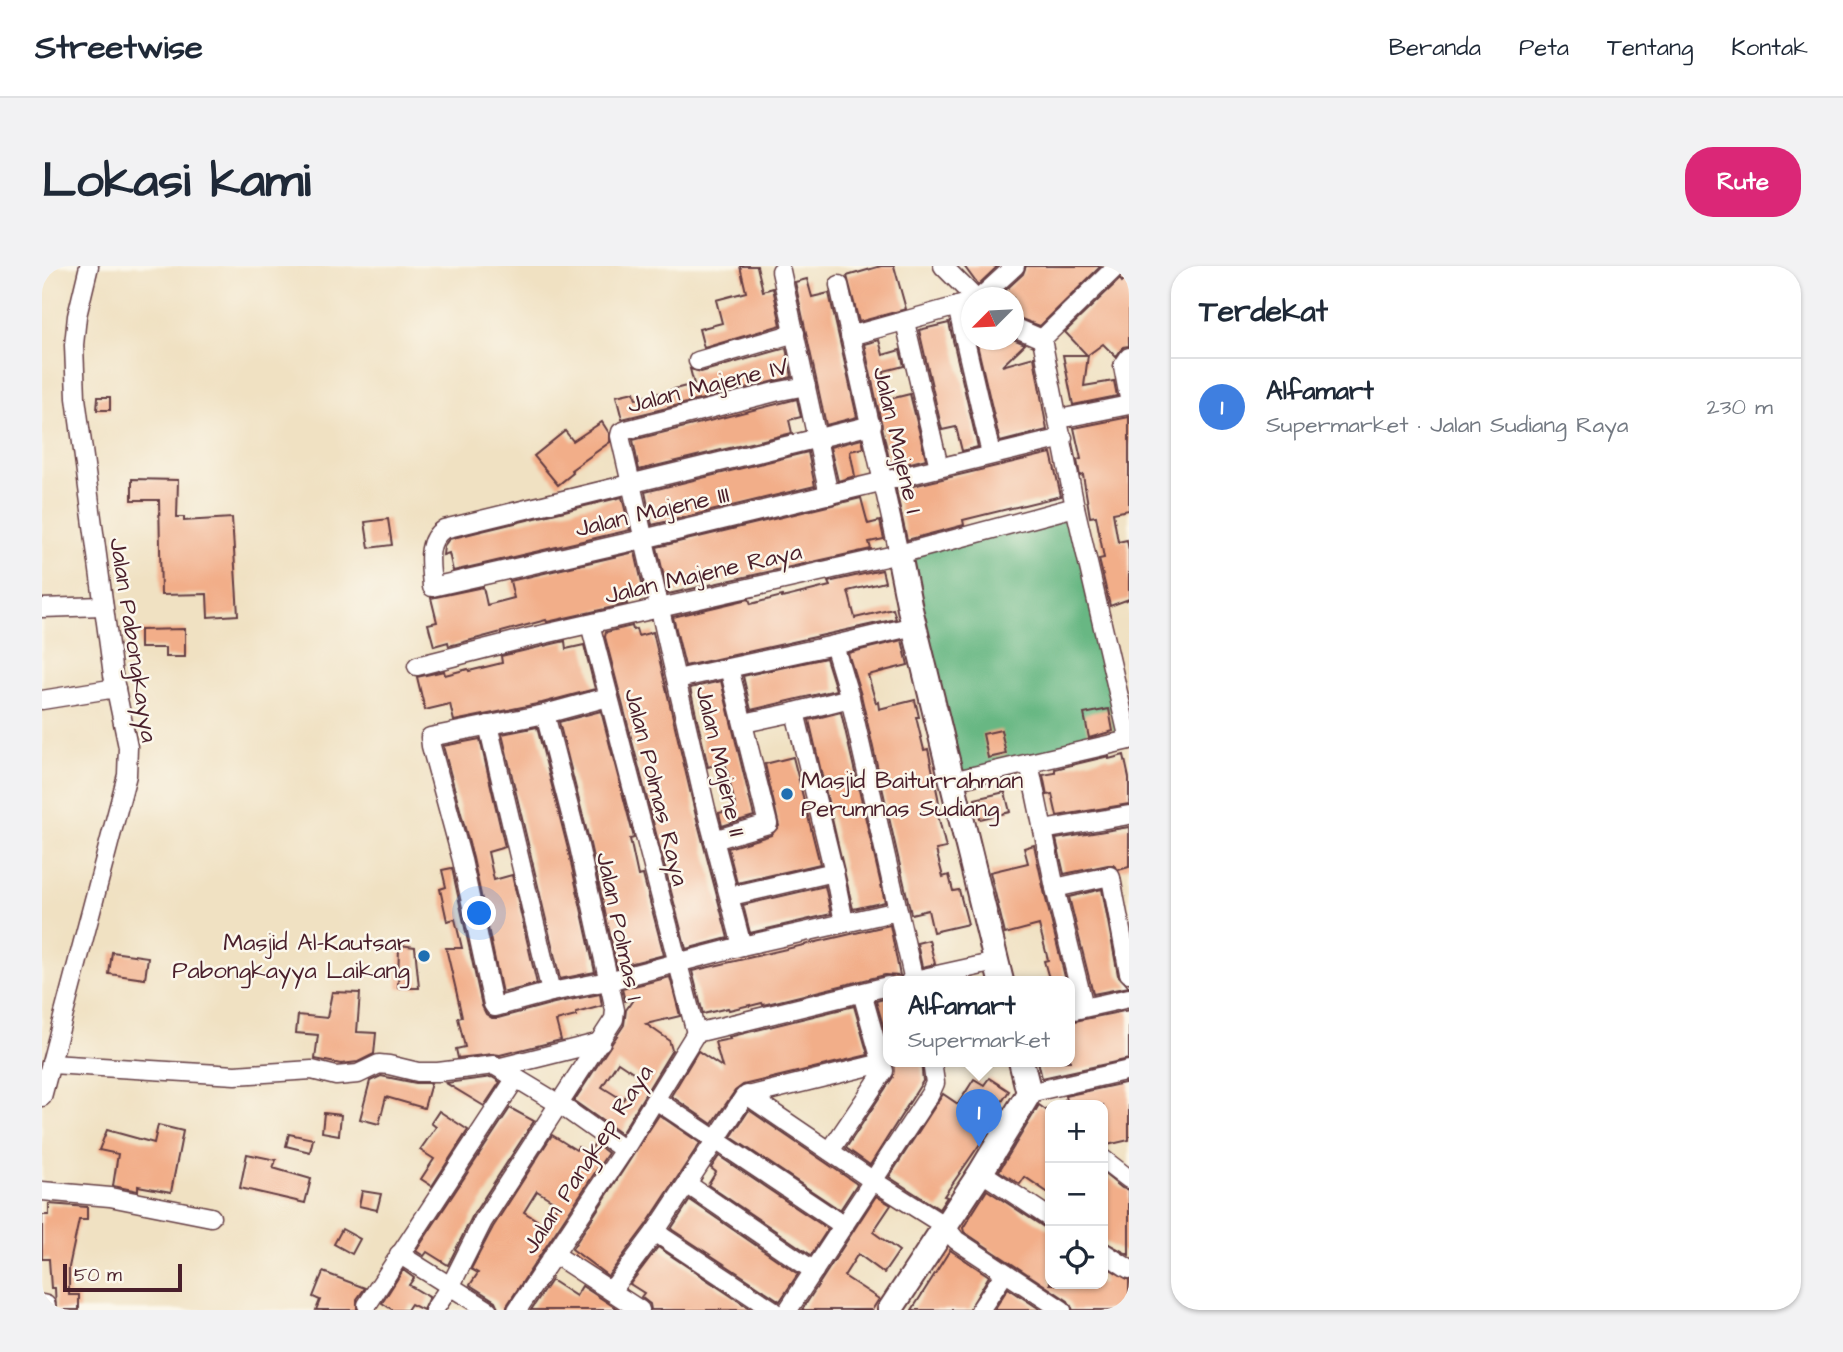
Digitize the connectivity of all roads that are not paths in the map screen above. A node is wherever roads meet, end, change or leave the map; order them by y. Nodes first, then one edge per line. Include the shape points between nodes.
1 (89, 266) edge
2 (943, 266) edge
3 (1015, 266) edge
4 (1117, 266) edge
5 (781, 271) dead end
6 (839, 285) dead end
7 (964, 287) edge
8 (993, 287) edge
9 (961, 305) edge
10 (910, 321) junction
11 (1024, 331) edge
12 (795, 333) junction
13 (850, 336) junction
14 (1042, 338) junction
15 (972, 350) edge
16 (1129, 357) edge
17 (698, 361) dead end
18 (806, 386) junction
19 (1129, 398) edge
20 (1129, 405) edge
21 (1059, 419) junction
22 (872, 425) junction
23 (621, 432) joint
24 (1063, 438) junction
25 (818, 439) junction
26 (991, 454) junction
27 (939, 467) junction
28 (884, 482) junction
29 (631, 483) junction
30 (829, 495) junction
31 (1075, 507) junction
32 (643, 539) junction
33 (900, 554) junction
34 (103, 606) junction
35 (42, 608) edge
36 (659, 608) junction
37 (590, 624) junction
38 (914, 626) junction
39 (834, 645) junction
40 (417, 666) dead end
41 (729, 668) junction
42 (677, 679) junction
43 (116, 688) junction
44 (608, 696) junction
45 (850, 698) junction
46 (42, 700) edge
47 (795, 712) junction
48 (545, 714) junction
49 (744, 723) junction
50 (488, 725) junction
51 (1129, 740) edge
52 (1030, 763) junction
53 (953, 781) junction
54 (1129, 815) edge
55 (1043, 830) junction
56 (714, 841) junction
57 (834, 872) junction
58 (1055, 888) junction
59 (731, 896) junction
60 (898, 911) junction
61 (844, 922) junction
62 (1126, 942) edge
63 (743, 946) junction
64 (676, 963) junction
65 (999, 971) edge
66 (1129, 973) edge
67 (912, 976) edge
68 (951, 976) edge
69 (1071, 976) edge
70 (608, 981) junction
71 (883, 987) edge
72 (551, 992) junction
73 (862, 993) junction
74 (1129, 998) edge
75 (1077, 1009) edge
76 (695, 1033) junction
77 (601, 1042) junction
78 (882, 1063) junction
79 (51, 1064) junction
80 (501, 1067) junction
81 (933, 1067) edge
82 (1022, 1067) edge
83 (1129, 1070) edge
84 (516, 1078) junction
85 (1029, 1093) junction
86 (747, 1095) junction
87 (42, 1097) edge
88 (656, 1100) junction
89 (559, 1104) junction
90 (715, 1140) junction
91 (624, 1150) junction
92 (830, 1151) junction
93 (1108, 1163) edge
94 (981, 1172) junction
95 (1129, 1179) edge
96 (872, 1180) junction
97 (687, 1184) junction
98 (42, 1191) edge
99 (1045, 1209) edge
100 (211, 1217) dead end
101 (844, 1226) junction
102 (945, 1226) junction
103 (655, 1232) junction
104 (399, 1254) junction
105 (554, 1254) junction
106 (1108, 1255) edge
107 (1129, 1269) edge
108 (814, 1271) junction
109 (1005, 1273) junction
110 (451, 1285) junction
111 (611, 1291) junction
112 (367, 1305) dead end
113 (1054, 1308) edge
114 (434, 1310) edge
115 (488, 1310) edge
116 (517, 1310) edge
117 (640, 1310) edge
118 (773, 1310) edge
119 (788, 1310) edge
120 (890, 1310) edge
121 (980, 1310) edge

1 - 34 street, Jalan Pabongkayya via 75,335 76,398
2 - 7 street
3 - 8 street
4 - 14 street
5 - 12 street
6 - 13 street, Jalan Majene I
9 - 10 street
10 - 13 street
10 - 27 street
11 - 14 street
12 - 17 street
12 - 18 street
13 - 22 street, Jalan Majene I
14 - 21 street
15 - 26 street
16 - 19 street via 1123,366
18 - 23 street, Jalan Majene IV
18 - 25 street
20 - 21 street
21 - 24 street
22 - 25 street
22 - 28 street, Jalan Majene I
23 - 29 street, Jalan Majene II
24 - 26 street, Jalan Majene III
24 - 31 street
25 - 29 street
25 - 30 street
26 - 27 street, Jalan Majene III
27 - 28 street, Jalan Majene III
28 - 30 street, Jalan Majene III
28 - 33 street, Jalan Majene I
29 - 32 street, Jalan Majene II
29 - 32 street, Jalan Majene III via 444,529 431,544 432,587
30 - 32 street, Jalan Majene III
31 - 33 street, Jalan Majene Raya
31 - 51 street
32 - 36 street, Jalan Majene II
33 - 36 street, Jalan Majene Raya
33 - 38 street
34 - 35 street
34 - 43 street, Jalan Pabongkayya
36 - 37 street, Jalan Majene Raya
36 - 42 street, Jalan Majene II
37 - 40 street, Jalan Majene Raya
37 - 44 street, Jalan Polmas Raya
38 - 39 street
38 - 53 street
39 - 41 street
39 - 45 street
41 - 42 street
41 - 49 street
42 - 56 street, Jalan Majene II
43 - 46 street
43 - 79 street, Jalan Pabongkayya via 128,747 127,775
44 - 48 street
44 - 64 street, Jalan Polmas Raya
45 - 47 street
45 - 60 street
47 - 49 street
47 - 57 street
48 - 50 street
48 - 70 street, Jalan Polmas 1
49 - 56 street via 768,824
50 - 72 street
50 - 72 street via 435,735 430,737 431,746 462,860 493,1004
51 - 52 street
52 - 53 street
52 - 55 street
53 - 65 street
54 - 55 street
55 - 58 street
56 - 59 street, Jalan Majene II
57 - 59 street
57 - 61 street
58 - 62 street via 1111,877
58 - 69 street
59 - 63 street, Jalan Majene II
60 - 61 street
60 - 67 street
61 - 63 street
62 - 66 street
63 - 64 street
64 - 70 street
64 - 76 street, Jalan Polmas Raya
65 - 68 street
70 - 72 street
70 - 77 street, Jalan Polmas 1 via 614,1019
71 - 73 street
73 - 76 street
73 - 78 street
74 - 75 street
76 - 88 street, Jalan Pangkep Raya
77 - 80 street
77 - 89 street, Jalan Polmas 1
78 - 86 street
78 - 92 street via 884,1071
79 - 80 street via 235,1075 312,1070 336,1076 358,1074 379,1064 418,1072
79 - 87 street, Jalan Pabongkayya
80 - 84 street
81 - 96 street via 935,1083
82 - 85 street
83 - 85 street
84 - 89 street
84 - 104 street
85 - 94 street
86 - 90 street
86 - 92 street
88 - 90 street
88 - 91 street, Jalan Pangkep Raya
89 - 91 street
89 - 110 street, Jalan Polmas 1 via 483,1222
90 - 97 street
90 - 101 street
91 - 105 street, Jalan Pangkep Raya
92 - 96 street
93 - 95 street
94 - 99 street
94 - 102 street
96 - 101 street
96 - 102 street
97 - 103 street
97 - 108 street
98 - 100 street via 110,1197
101 - 108 street
102 - 109 street via 956,1240
102 - 120 street
103 - 111 street
103 - 118 street
104 - 110 street
104 - 112 street
105 - 111 street
105 - 116 street, Jalan Pangkep Raya
106 - 107 street
108 - 119 street
109 - 113 street
109 - 121 street
110 - 114 street, Jalan Polmas 1
110 - 115 street
111 - 117 street

